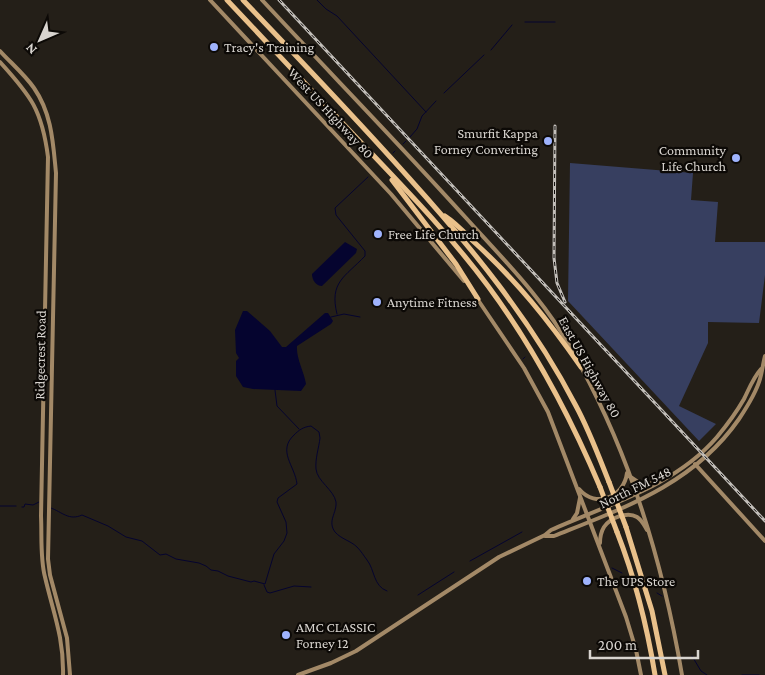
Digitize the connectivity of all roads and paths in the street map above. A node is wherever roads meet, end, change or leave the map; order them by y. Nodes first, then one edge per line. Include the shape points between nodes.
1 (210, 0) edge
2 (228, 0) edge
3 (244, 0) edge
4 (262, 0) edge
5 (0, 51) edge
6 (0, 62) edge
7 (399, 146) joint
8 (373, 156) junction
9 (441, 214) junction
10 (478, 299) junction
11 (765, 356) edge
12 (581, 367) junction
13 (763, 370) edge
14 (692, 461) junction
15 (696, 466) junction
16 (627, 471) junction
17 (629, 476) junction
18 (660, 482) junction
19 (577, 485) junction
20 (580, 493) junction
21 (635, 494) junction
22 (638, 501) junction
23 (588, 514) junction
24 (573, 520) junction
25 (590, 521) junction
26 (545, 536) junction
27 (651, 536) junction
28 (765, 541) edge
29 (600, 546) junction
30 (63, 675) edge
31 (70, 675) edge
32 (298, 675) edge
33 (641, 675) edge
34 (655, 675) edge
35 (666, 675) edge
36 (682, 675) edge

1 - 10 main road, West US Highway 80 via 374,176
2 - 8 highway
3 - 9 highway
4 - 7 main road, West US Highway 80
5 - 31 main road, Ridgecrest Road via 34,88 46,110 52,132 56,173 48,566 67,638
6 - 30 main road, Ridgecrest Road via 23,86 36,106 48,156 43,566 62,644
7 - 12 main road, East US Highway 80 via 510,266 560,331
8 - 10 highway via 456,264
8 - 34 highway, bridge via 462,252 489,287 550,382 578,435 628,562
9 - 12 highway via 524,291
9 - 35 highway, bridge via 481,260 532,332 577,406 626,526 648,596
10 - 19 main road via 538,393
11 - 13 main road
12 - 16 main road, East US Highway 80 via 607,418
13 - 14 main road, North FM 548 via 756,375 726,427
13 - 15 main road, North FM 548 via 741,415 723,440
14 - 15 main road
14 - 18 main road, North FM 548
15 - 22 main road, North FM 548
15 - 28 main road
16 - 17 main road, East US Highway 80
16 - 19 main road via 623,487 606,497 591,498
17 - 18 main road via 641,484
17 - 21 main road, East US Highway 80
18 - 21 main road, North FM 548
19 - 20 main road
20 - 23 main road
20 - 24 main road via 578,513
21 - 22 main road, East US Highway 80
21 - 23 main road, North FM 548
22 - 25 main road, North FM 548
22 - 27 main road, East US Highway 80
23 - 24 main road, North FM 548
23 - 25 main road
24 - 26 main road, North FM 548
25 - 26 main road, North FM 548 via 554,536
25 - 29 main road
26 - 32 main road, North FM 548 via 500,557 356,651
27 - 29 main road via 639,519 624,515 606,524
27 - 36 main road, East US Highway 80
29 - 33 main road via 633,639

